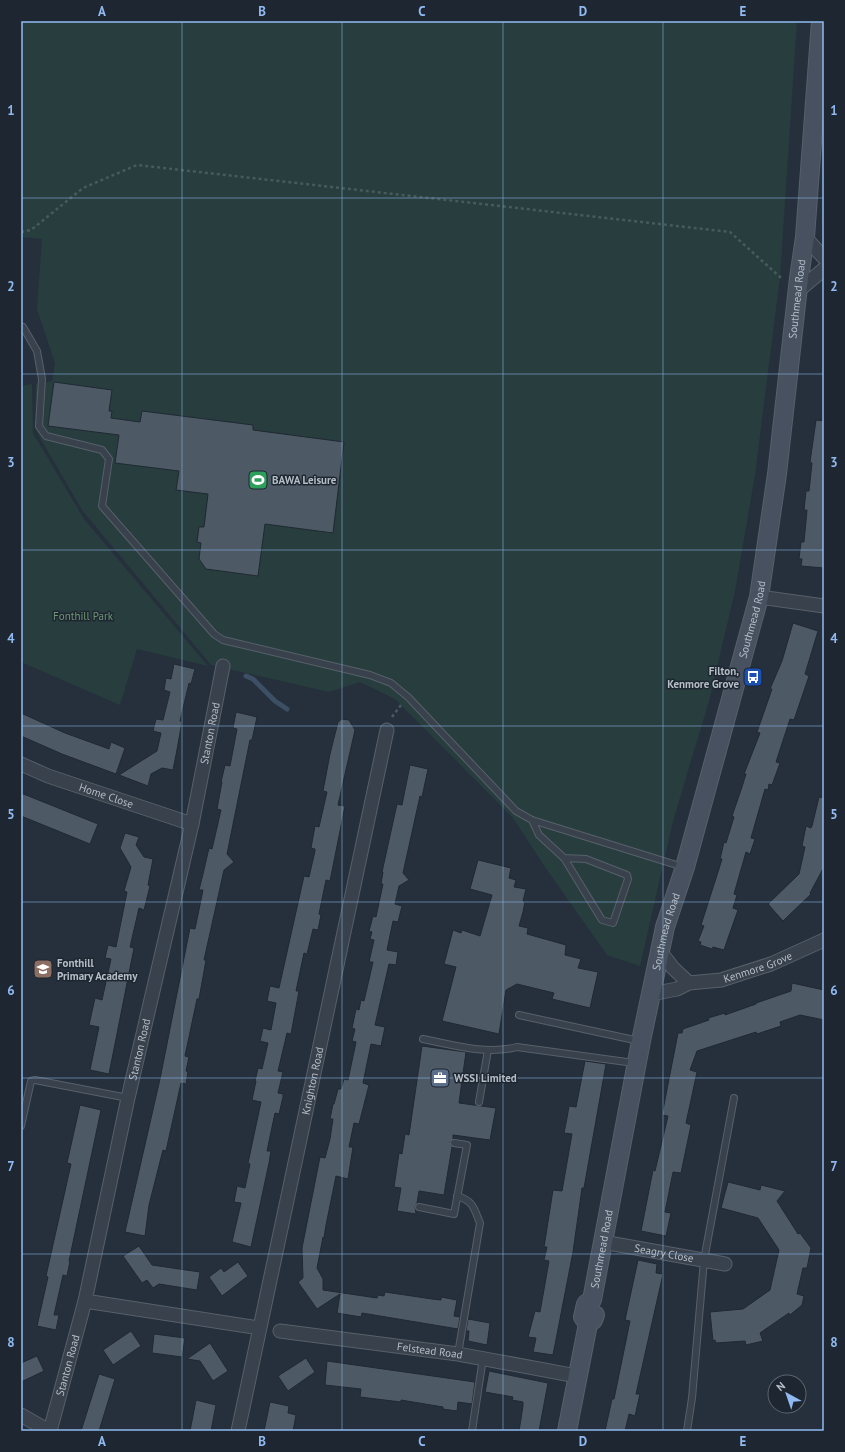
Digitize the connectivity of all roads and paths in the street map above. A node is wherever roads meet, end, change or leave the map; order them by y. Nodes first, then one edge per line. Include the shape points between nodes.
1 (820, 21) edge
2 (21, 232) edge
3 (804, 238) junction
4 (824, 258) edge
5 (824, 269) edge
6 (798, 284) junction
7 (24, 327) dead end
8 (759, 597) junction
9 (824, 606) edge
10 (223, 666) dead end
11 (408, 697) junction
12 (387, 730) joint
13 (21, 764) edge
14 (532, 820) junction
15 (192, 824) junction
16 (564, 858) junction
17 (685, 867) junction
18 (824, 940) edge
19 (660, 951) junction
20 (689, 983) junction
21 (651, 994) junction
22 (519, 1015) dead end
23 (422, 1039) dead end
24 (641, 1041) junction
25 (488, 1050) junction
26 (636, 1063) junction
27 (128, 1098) junction
28 (734, 1098) dead end
29 (479, 1102) dead end
30 (21, 1126) edge
31 (454, 1143) dead end
32 (457, 1196) junction
33 (419, 1207) dead end
34 (603, 1242) junction
35 (704, 1260) junction
36 (725, 1264) dead end
37 (85, 1301) junction
38 (259, 1328) junction
39 (280, 1331) dead end
40 (458, 1354) junction
41 (484, 1358) junction
42 (577, 1376) junction
43 (21, 1415) edge
44 (49, 1431) edge
45 (238, 1431) edge
46 (472, 1431) edge
47 (567, 1431) edge
48 (687, 1431) edge

1 - 3 main road, Southmead Road
2 - 6 path via 31,230 83,188 137,165 730,232 780,277
3 - 4 street
3 - 6 main road, Southmead Road
5 - 6 street
6 - 8 main road, Southmead Road via 777,474
7 - 11 lane via 36,351 42,379 39,426 46,436 102,450 109,459 102,506 214,634 223,640 370,674 391,684
8 - 9 street
8 - 17 main road, Southmead Road
10 - 15 street, Stanton Road
11 - 12 path via 393,715
11 - 14 lane via 516,811
12 - 38 street, Knighton Road
13 - 15 street, Home Close via 48,776
14 - 16 lane via 539,835
14 - 17 lane
15 - 27 street, Stanton Road
16 - 16 lane via 586,859 627,875 628,879 613,923 602,920
17 - 19 main road, Southmead Road
18 - 20 street, Kenmore Grove via 771,964 721,980
19 - 20 street
19 - 21 main road, Southmead Road
20 - 21 street, Kenmore Grove via 677,989
21 - 24 main road, Southmead Road
22 - 24 lane
23 - 25 lane
24 - 26 main road, Southmead Road
25 - 26 lane via 517,1047
25 - 29 lane
26 - 34 main road, Southmead Road
27 - 30 lane via 31,1081
27 - 37 street, Stanton Road
28 - 35 lane
31 - 32 lane via 467,1145
32 - 33 lane via 454,1214
32 - 40 lane via 467,1199 474,1207 480,1224
34 - 35 street, Seagry Close
34 - 42 main road, Southmead Road via 592,1300 596,1305 595,1313 593,1320 588,1324
35 - 36 street, Seagry Close
35 - 48 lane
37 - 38 street
37 - 44 street, Stanton Road
38 - 45 street, Knighton Road
39 - 40 street, Felstead Road
40 - 41 street, Felstead Road
41 - 42 street, Felstead Road
41 - 46 lane
42 - 47 main road, Southmead Road
43 - 44 street

